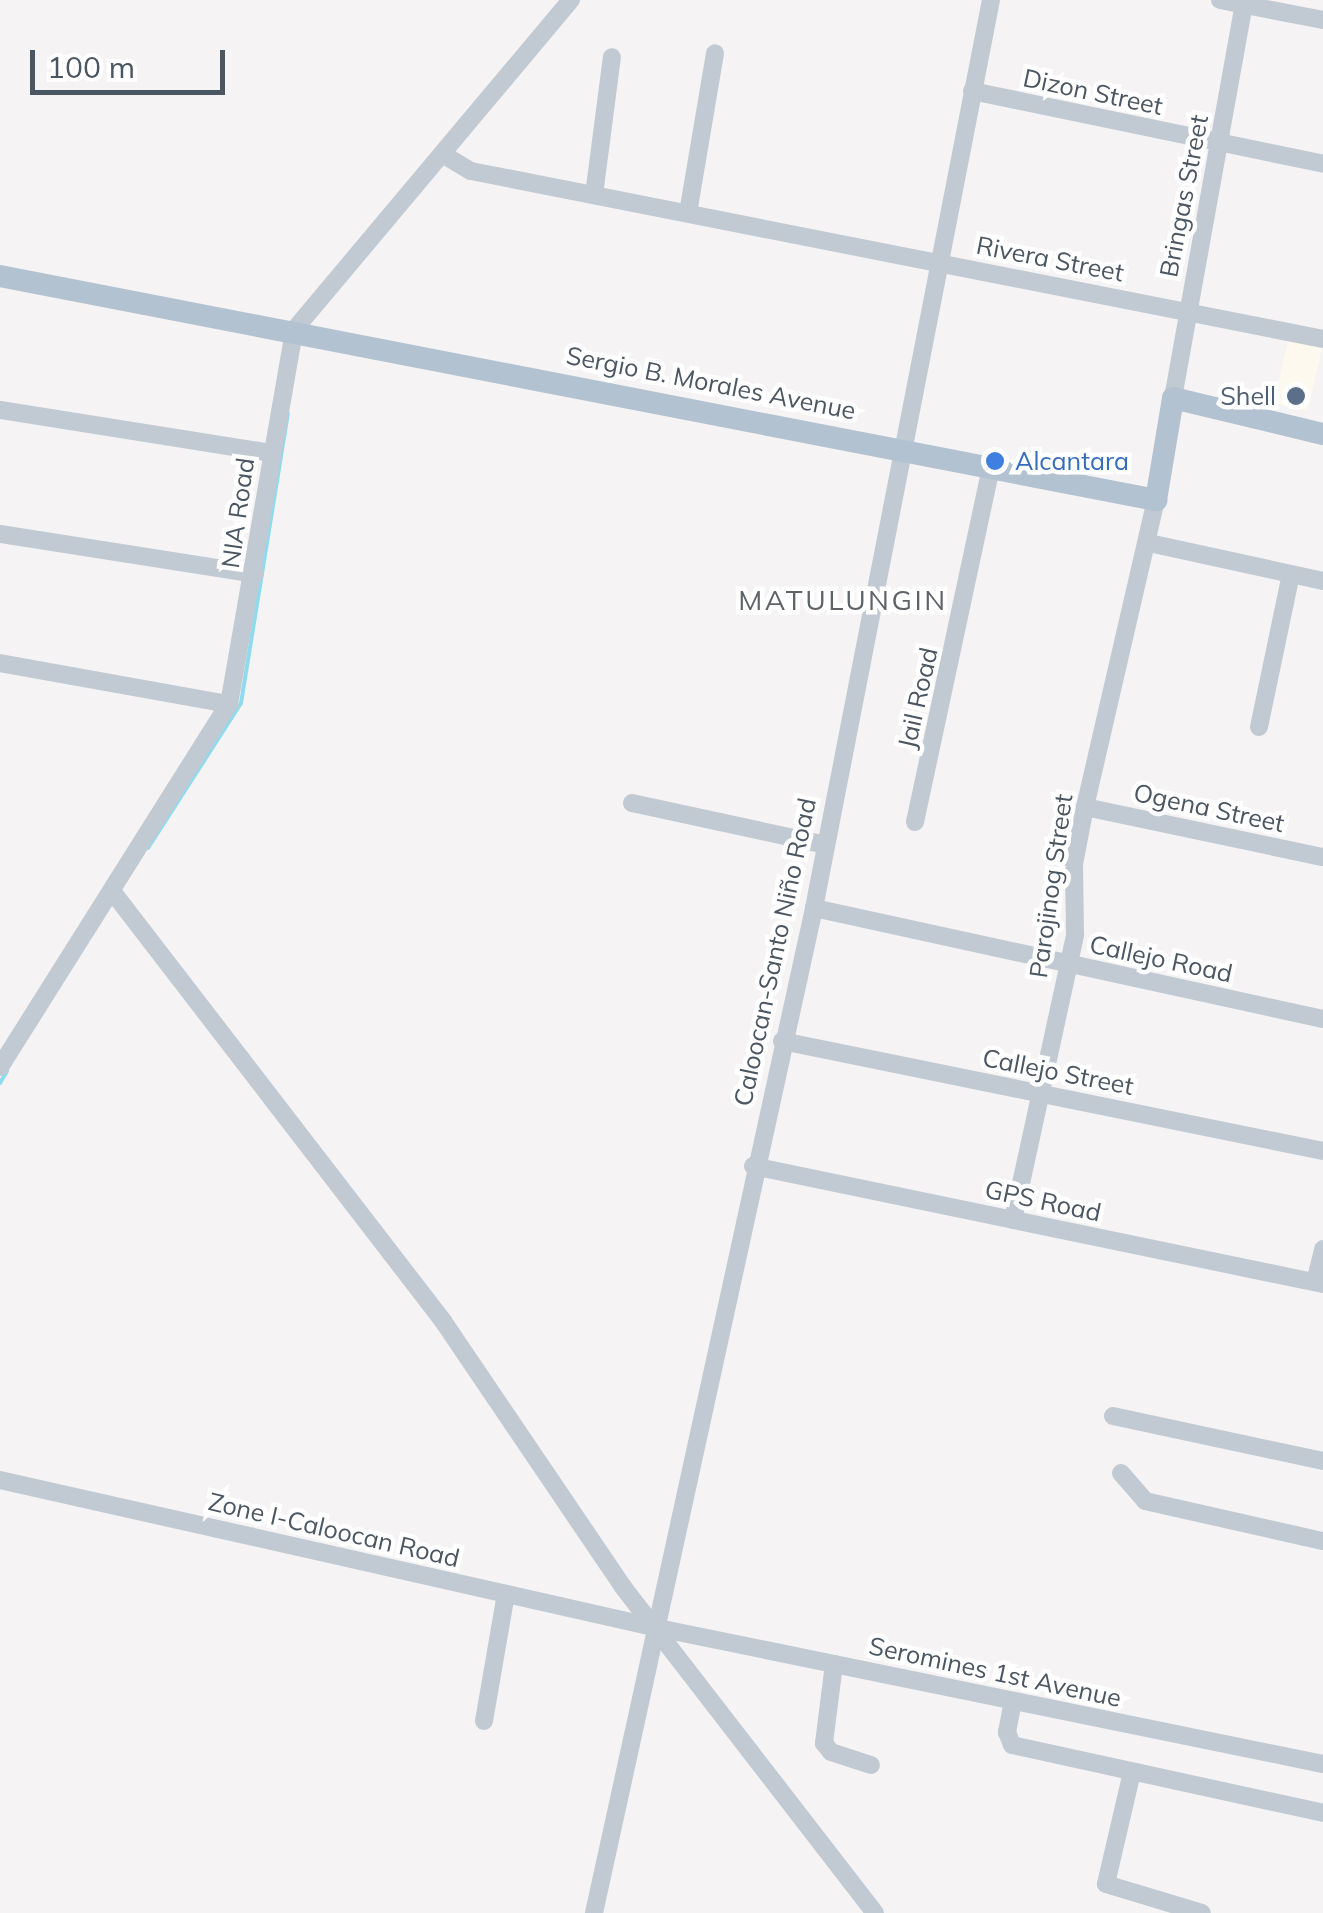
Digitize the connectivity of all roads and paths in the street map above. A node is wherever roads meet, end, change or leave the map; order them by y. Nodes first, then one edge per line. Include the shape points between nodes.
1 (572, 0) edge
2 (991, 0) edge
3 (1220, 0) edge
4 (1244, 4) junction
5 (1323, 20) edge
6 (715, 53) dead end
7 (612, 57) dead end
8 (972, 91) junction
9 (1219, 143) junction
10 (449, 159) junction
11 (1323, 164) edge
12 (594, 195) junction
13 (688, 213) junction
14 (944, 263) junction
15 (0, 276) edge
16 (1188, 312) junction
17 (294, 330) junction
18 (1323, 339) edge
19 (1173, 398) junction
20 (0, 410) edge
21 (1323, 434) edge
22 (903, 449) junction
23 (272, 454) junction
24 (991, 467) junction
25 (1156, 500) junction
26 (0, 534) edge
27 (1149, 542) junction
28 (255, 574) junction
29 (1291, 574) junction
30 (1323, 581) edge
31 (0, 663) edge
32 (229, 704) junction
33 (1259, 726) dead end
34 (632, 804) dead end
35 (1085, 807) junction
36 (914, 822) dead end
37 (826, 844) junction
38 (1323, 858) edge
39 (112, 892) junction
40 (814, 908) junction
41 (1068, 964) junction
42 (1323, 1019) edge
43 (782, 1042) junction
44 (0, 1067) edge
45 (1039, 1094) junction
46 (1323, 1151) edge
47 (753, 1166) junction
48 (1012, 1220) junction
49 (1323, 1249) edge
50 (1319, 1283) edge
51 (1113, 1416) dead end
52 (1323, 1461) edge
53 (1121, 1472) dead end
54 (0, 1480) edge
55 (1323, 1541) edge
56 (506, 1594) junction
57 (658, 1628) junction
58 (834, 1664) junction
59 (1012, 1700) junction
60 (484, 1721) dead end
61 (1323, 1764) edge
62 (871, 1765) dead end
63 (1132, 1772) junction
64 (1322, 1809) edge
65 (594, 1913) edge
66 (876, 1913) edge
67 (1202, 1913) edge

1 - 10 street
2 - 8 street, Caloocan-Santo Niño Road
3 - 4 street
4 - 5 street
4 - 9 street, Bringas Street
6 - 13 street
7 - 12 street
8 - 9 street, Dizon Street
8 - 14 street, Caloocan-Santo Niño Road
9 - 11 street, Dizon Street
9 - 16 street, Bringas Street
10 - 12 street, Rivera Street
10 - 17 street
12 - 13 street, Rivera Street
13 - 14 street, Rivera Street
14 - 16 street, Rivera Street
14 - 22 street, Caloocan-Santo Niño Road
15 - 17 main road, Sergio B. Morales Avenue
16 - 18 street, Rivera Street
16 - 19 street, Bringas Street
17 - 22 main road, Sergio B. Morales Avenue
17 - 23 street, NIA Road
19 - 21 main road
19 - 25 main road
20 - 23 street
22 - 24 main road, Sergio B. Morales Avenue
22 - 37 street, Caloocan-Santo Niño Road
23 - 28 street, NIA Road
24 - 25 main road, Sergio B. Morales Avenue
24 - 36 street, Jail Road
25 - 27 street, Parojinog Street
26 - 28 street
27 - 29 street
27 - 35 street, Parojinog Street
28 - 32 street, NIA Road
29 - 30 street
29 - 33 street
31 - 32 street
32 - 39 street, NIA Road
34 - 37 street
35 - 38 street, Ogena Street
35 - 41 street, Parojinog Street
37 - 40 street, Caloocan-Santo Niño Road
39 - 44 street, NIA Road
39 - 57 street via 443,1321
40 - 41 street, Callejo Road
40 - 43 street, Caloocan-Santo Niño Road
41 - 42 street, Callejo Road
41 - 45 street, Parojinog Street
43 - 45 street, Callejo Street
43 - 47 street, Caloocan-Santo Niño Road
45 - 46 street, Callejo Street
45 - 48 street, Parojinog Street
47 - 48 street, GPS Road
47 - 57 street, Caloocan-Santo Niño Road
48 - 50 street, GPS Road
49 - 50 street
51 - 52 street
53 - 55 street via 1145,1501
54 - 56 street, Zone I-Caloocan Road
56 - 57 street, Zone I-Caloocan Road
56 - 60 street
57 - 58 street, Seromines 1st Avenue
57 - 65 street, Caloocan-Santo Niño Road
57 - 66 street
58 - 59 street, Seromines 1st Avenue
58 - 62 street via 824,1743 831,1752
59 - 61 street, Seromines 1st Avenue
59 - 63 street via 1012,1745
63 - 64 street
63 - 67 street via 1106,1884

